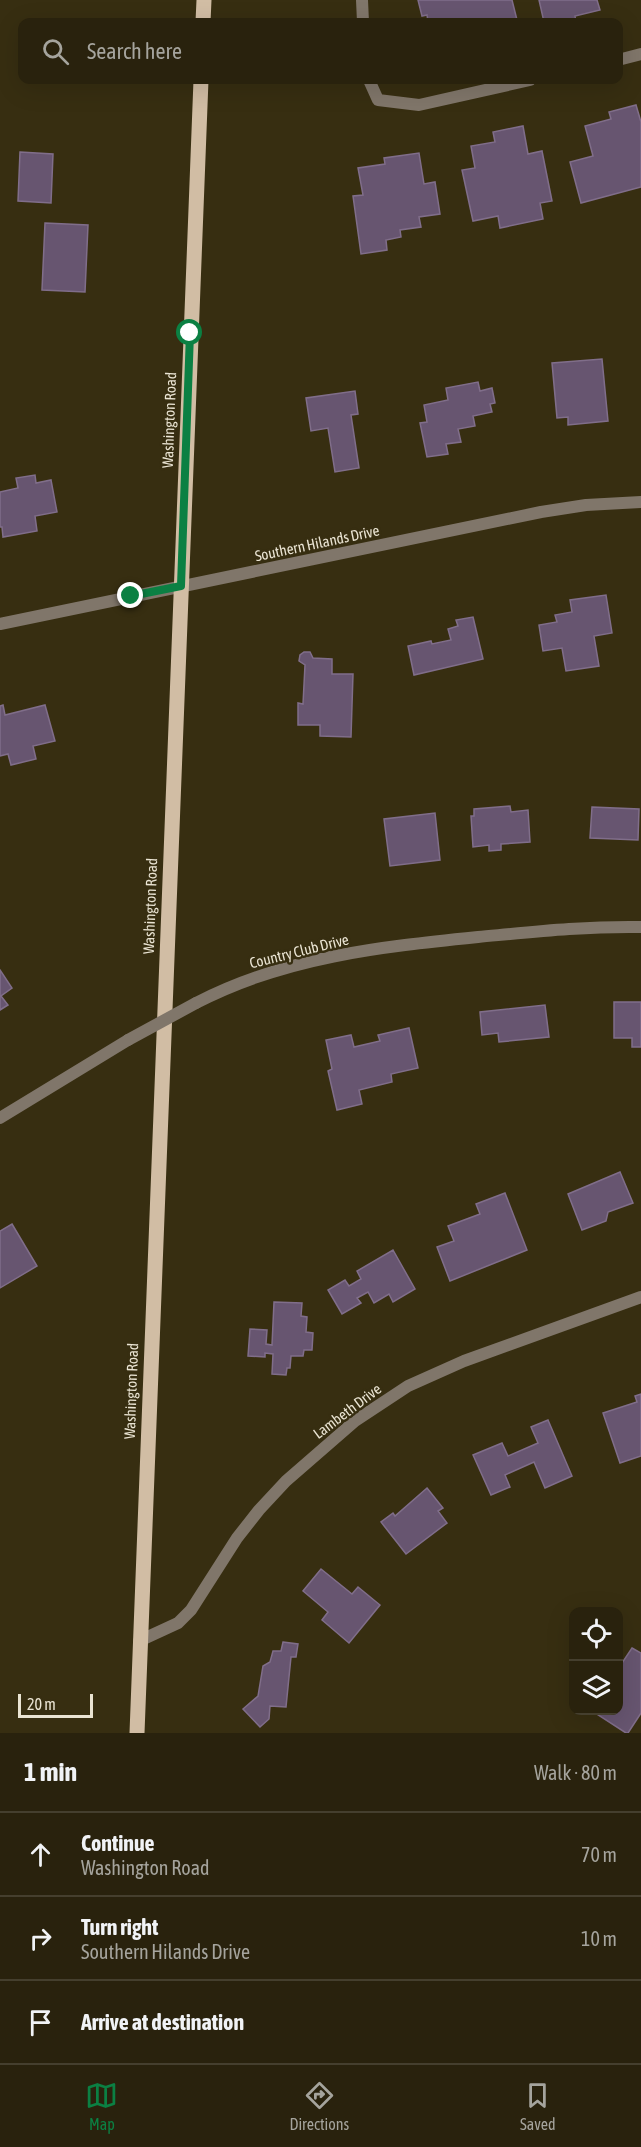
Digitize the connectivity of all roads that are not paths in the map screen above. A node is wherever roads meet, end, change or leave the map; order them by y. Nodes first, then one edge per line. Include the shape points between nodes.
1 (204, 0) edge
2 (362, 0) edge
3 (203, 18) edge
4 (363, 18) edge
5 (641, 54) edge
6 (623, 59) edge
7 (201, 84) edge
8 (371, 84) edge
9 (512, 84) edge
10 (641, 502) edge
11 (181, 586) junction
12 (0, 624) edge
13 (641, 927) edge
14 (0, 1118) edge
15 (641, 1297) edge
16 (139, 1641) junction
17 (137, 1733) edge

1 - 3 main road
2 - 4 street
5 - 6 street
7 - 11 main road, Washington Road
8 - 9 street via 378,100 419,105
10 - 11 street, Southern Hilands Drive via 541,512
11 - 12 street, Southern Hilands Drive
11 - 16 main road, Washington Road
13 - 14 street, Country Club Drive, bridge via 535,931 363,951 254,977 225,988 128,1040
15 - 16 street, Lambeth Drive via 464,1360 408,1386 355,1421 259,1510 192,1610 178,1623
16 - 17 main road, Washington Road

